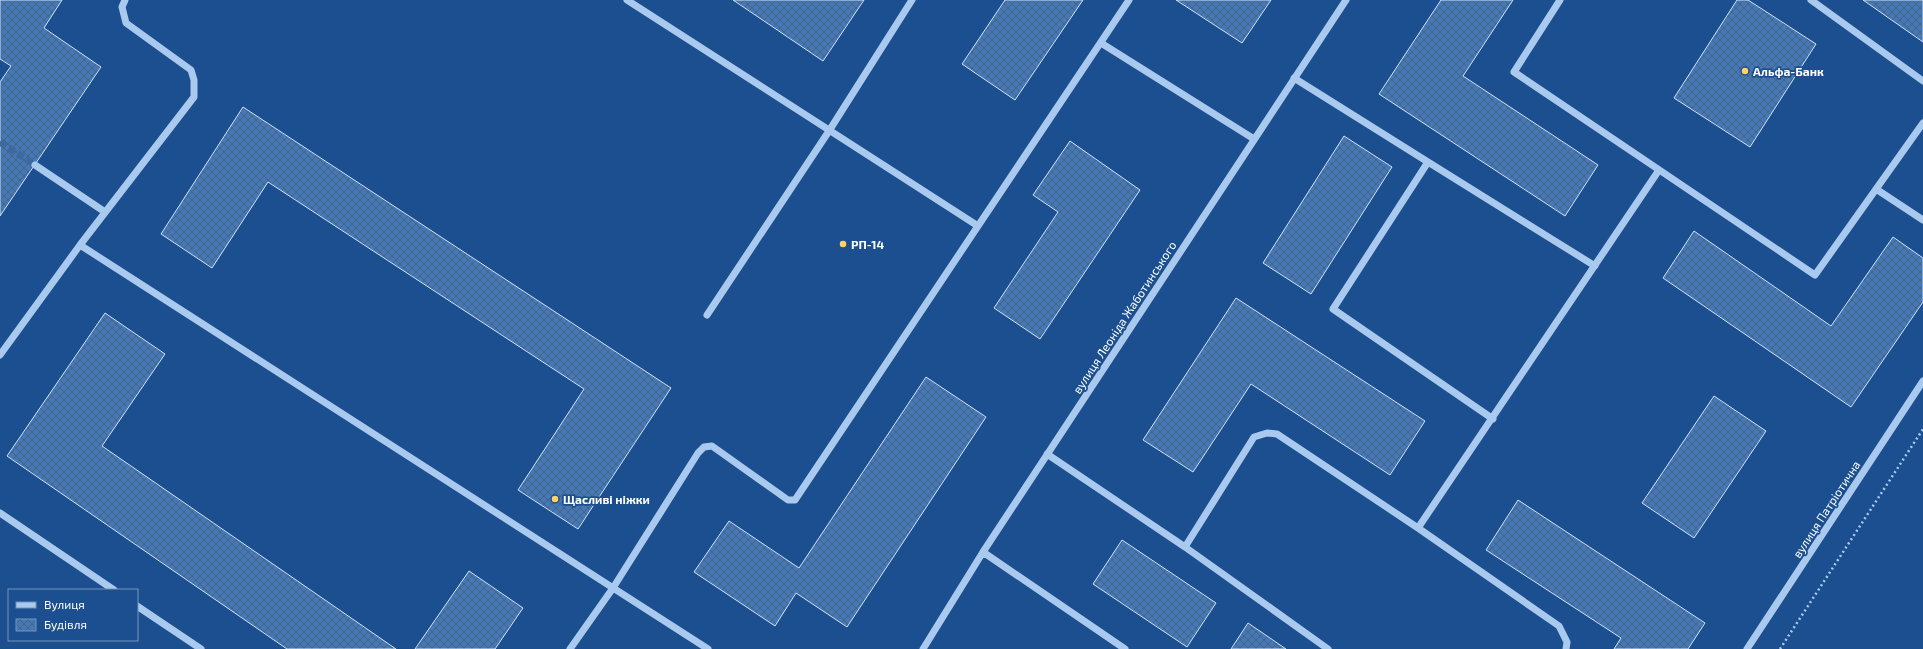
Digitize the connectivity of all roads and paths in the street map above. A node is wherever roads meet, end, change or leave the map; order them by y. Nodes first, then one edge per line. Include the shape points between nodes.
1 (125, 0) edge
2 (628, 0) edge
3 (912, 0) edge
4 (1129, 0) edge
5 (1346, 0) edge
6 (1560, 0) edge
7 (1811, 0) edge
8 (1101, 42) junction
9 (1294, 78) junction
10 (1923, 81) edge
11 (1923, 124) edge
12 (829, 131) junction
13 (1254, 139) junction
14 (1428, 162) junction
15 (35, 165) tunnel mouth
16 (1659, 170) junction
17 (1876, 189) junction
18 (106, 212) junction
19 (1923, 220) edge
20 (978, 226) junction
21 (80, 245) junction
22 (1595, 266) junction
23 (707, 314) dead end
24 (0, 355) edge
25 (1923, 381) edge
26 (1493, 419) junction
27 (1923, 429) edge
28 (1047, 454) junction
29 (0, 513) edge
30 (1418, 528) junction
31 (1185, 547) junction
32 (983, 552) junction
33 (613, 588) junction
34 (113, 589) edge
35 (138, 607) edge
36 (201, 649) edge
37 (570, 649) edge
38 (708, 649) edge
39 (923, 649) edge
40 (1125, 649) edge
41 (1328, 649) edge
42 (1566, 649) edge
43 (1747, 649) edge
44 (1780, 649) edge

1 - 18 street via 122,7 126,23 191,70 195,88 194,97
2 - 12 street
3 - 12 street
4 - 8 street
5 - 9 street, вулиця Леоніда Жаботинського
6 - 16 street via 1514,72
7 - 10 street
8 - 13 street
8 - 20 street
9 - 13 street, вулиця Леоніда Жаботинського
9 - 14 street
11 - 17 street
12 - 20 street
12 - 23 street
13 - 28 street, вулиця Леоніда Жаботинського
14 - 22 street
14 - 26 street via 1333,309
15 - 18 street
16 - 17 street via 1815,275
16 - 22 street
17 - 19 street
18 - 21 street
20 - 33 street via 795,500 788,500 712,446 704,447
21 - 24 street
21 - 33 street
22 - 26 street
25 - 43 street, вулиця Патріотична
26 - 30 street
27 - 44 path
28 - 31 street
28 - 32 street, вулиця Леоніда Жаботинського
29 - 34 street
30 - 31 street via 1278,434 1267,433 1254,437
30 - 42 street via 1559,626 1567,642
31 - 41 street
32 - 39 street, вулиця Леоніда Жаботинського
32 - 40 street
33 - 37 street
33 - 38 street
35 - 36 street

